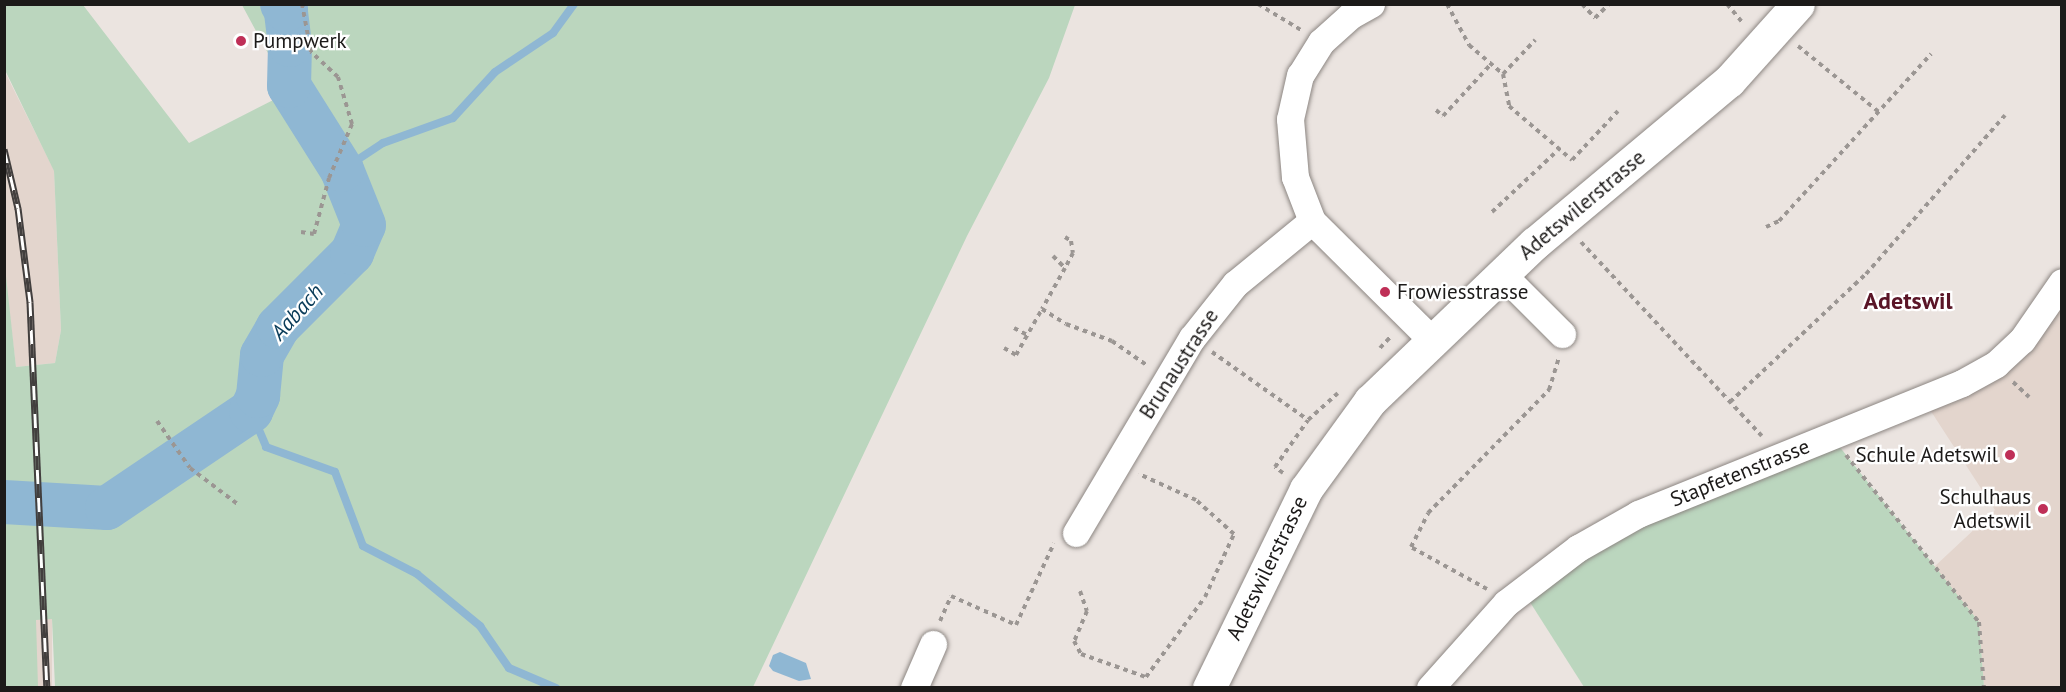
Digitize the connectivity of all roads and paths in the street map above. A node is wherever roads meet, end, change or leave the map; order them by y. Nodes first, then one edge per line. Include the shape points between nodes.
1 (303, 4) edge
2 (1258, 4) edge
3 (1371, 4) edge
4 (1447, 4) edge
5 (1582, 4) edge
6 (1609, 4) edge
7 (1798, 4) edge
8 (1790, 39) dead end
9 (1535, 40) dead end
10 (1321, 42) junction
11 (1931, 54) dead end
12 (1491, 64) junction
13 (1503, 74) junction
14 (1436, 110) dead end
15 (1618, 111) dead end
16 (1879, 112) junction
17 (2005, 115) dead end
18 (1559, 149) junction
19 (1492, 212) dead end
20 (1312, 221) junction
21 (1766, 227) dead end
22 (301, 232) dead end
23 (1572, 234) dead end
24 (1065, 237) dead end
25 (1053, 256) dead end
26 (1065, 268) junction
27 (1502, 274) junction
28 (2061, 282) edge
29 (1042, 309) junction
30 (1014, 328) dead end
31 (1395, 332) dead end
32 (1562, 334) dead end
33 (1027, 335) junction
34 (1192, 338) junction
35 (1431, 339) junction
36 (1004, 348) dead end
37 (1373, 357) dead end
38 (1167, 376) junction
39 (1556, 378) dead end
40 (1342, 389) dead end
41 (1730, 402) junction
42 (157, 421) dead end
43 (1831, 436) junction
44 (1768, 442) dead end
45 (1117, 464) junction
46 (239, 505) dead end
47 (1076, 533) joint
48 (1080, 591) dead end
49 (1490, 591) dead end
50 (933, 644) joint
51 (914, 687) edge
52 (1209, 687) edge
53 (1430, 687) edge
54 (1984, 687) edge

1 - 22 path via 311,51 338,77 352,124 329,178 314,234
2 - 10 path
3 - 10 street via 1351,15
4 - 12 path via 1469,45
5 - 6 path via 1595,18
7 - 27 street, Adetswilerstrasse via 1729,81
8 - 16 path
9 - 13 path
10 - 20 street via 1300,75 1290,119 1295,177
11 - 16 path
12 - 13 path
12 - 14 path via 1443,116
13 - 18 path via 1509,106
15 - 18 path via 1572,160
16 - 21 path via 1779,221
17 - 41 path via 1866,274
18 - 19 path
20 - 34 street, Brunaustrasse via 1235,284
20 - 35 street
23 - 41 path
24 - 26 path via 1071,241 1072,253
25 - 26 path
26 - 29 path
27 - 32 street
27 - 35 street, Adetswilerstrasse
28 - 43 street, Stapfetenstrasse via 2040,317 1996,364 1962,383
29 - 33 path
29 - 38 path via 1066,324 1112,341
30 - 33 path
31 - 37 path
33 - 36 path via 1016,355
34 - 38 street, Brunaustrasse
34 - 40 path via 1308,420
35 - 52 street, Adetswilerstrasse via 1370,401 1306,489
38 - 45 street, Brunaustrasse
39 - 49 path via 1545,395 1428,513 1411,547
41 - 44 path
42 - 46 path via 190,468
43 - 53 street, Stapfetenstrasse via 1638,514 1578,548 1506,603
43 - 54 path via 1979,622
45 - 47 street, Brunaustrasse
45 - 48 path via 1196,500 1234,534 1205,597 1146,677 1081,654 1074,641 1087,611
47 - 50 path via 1054,543 1016,625 951,596
50 - 51 street

